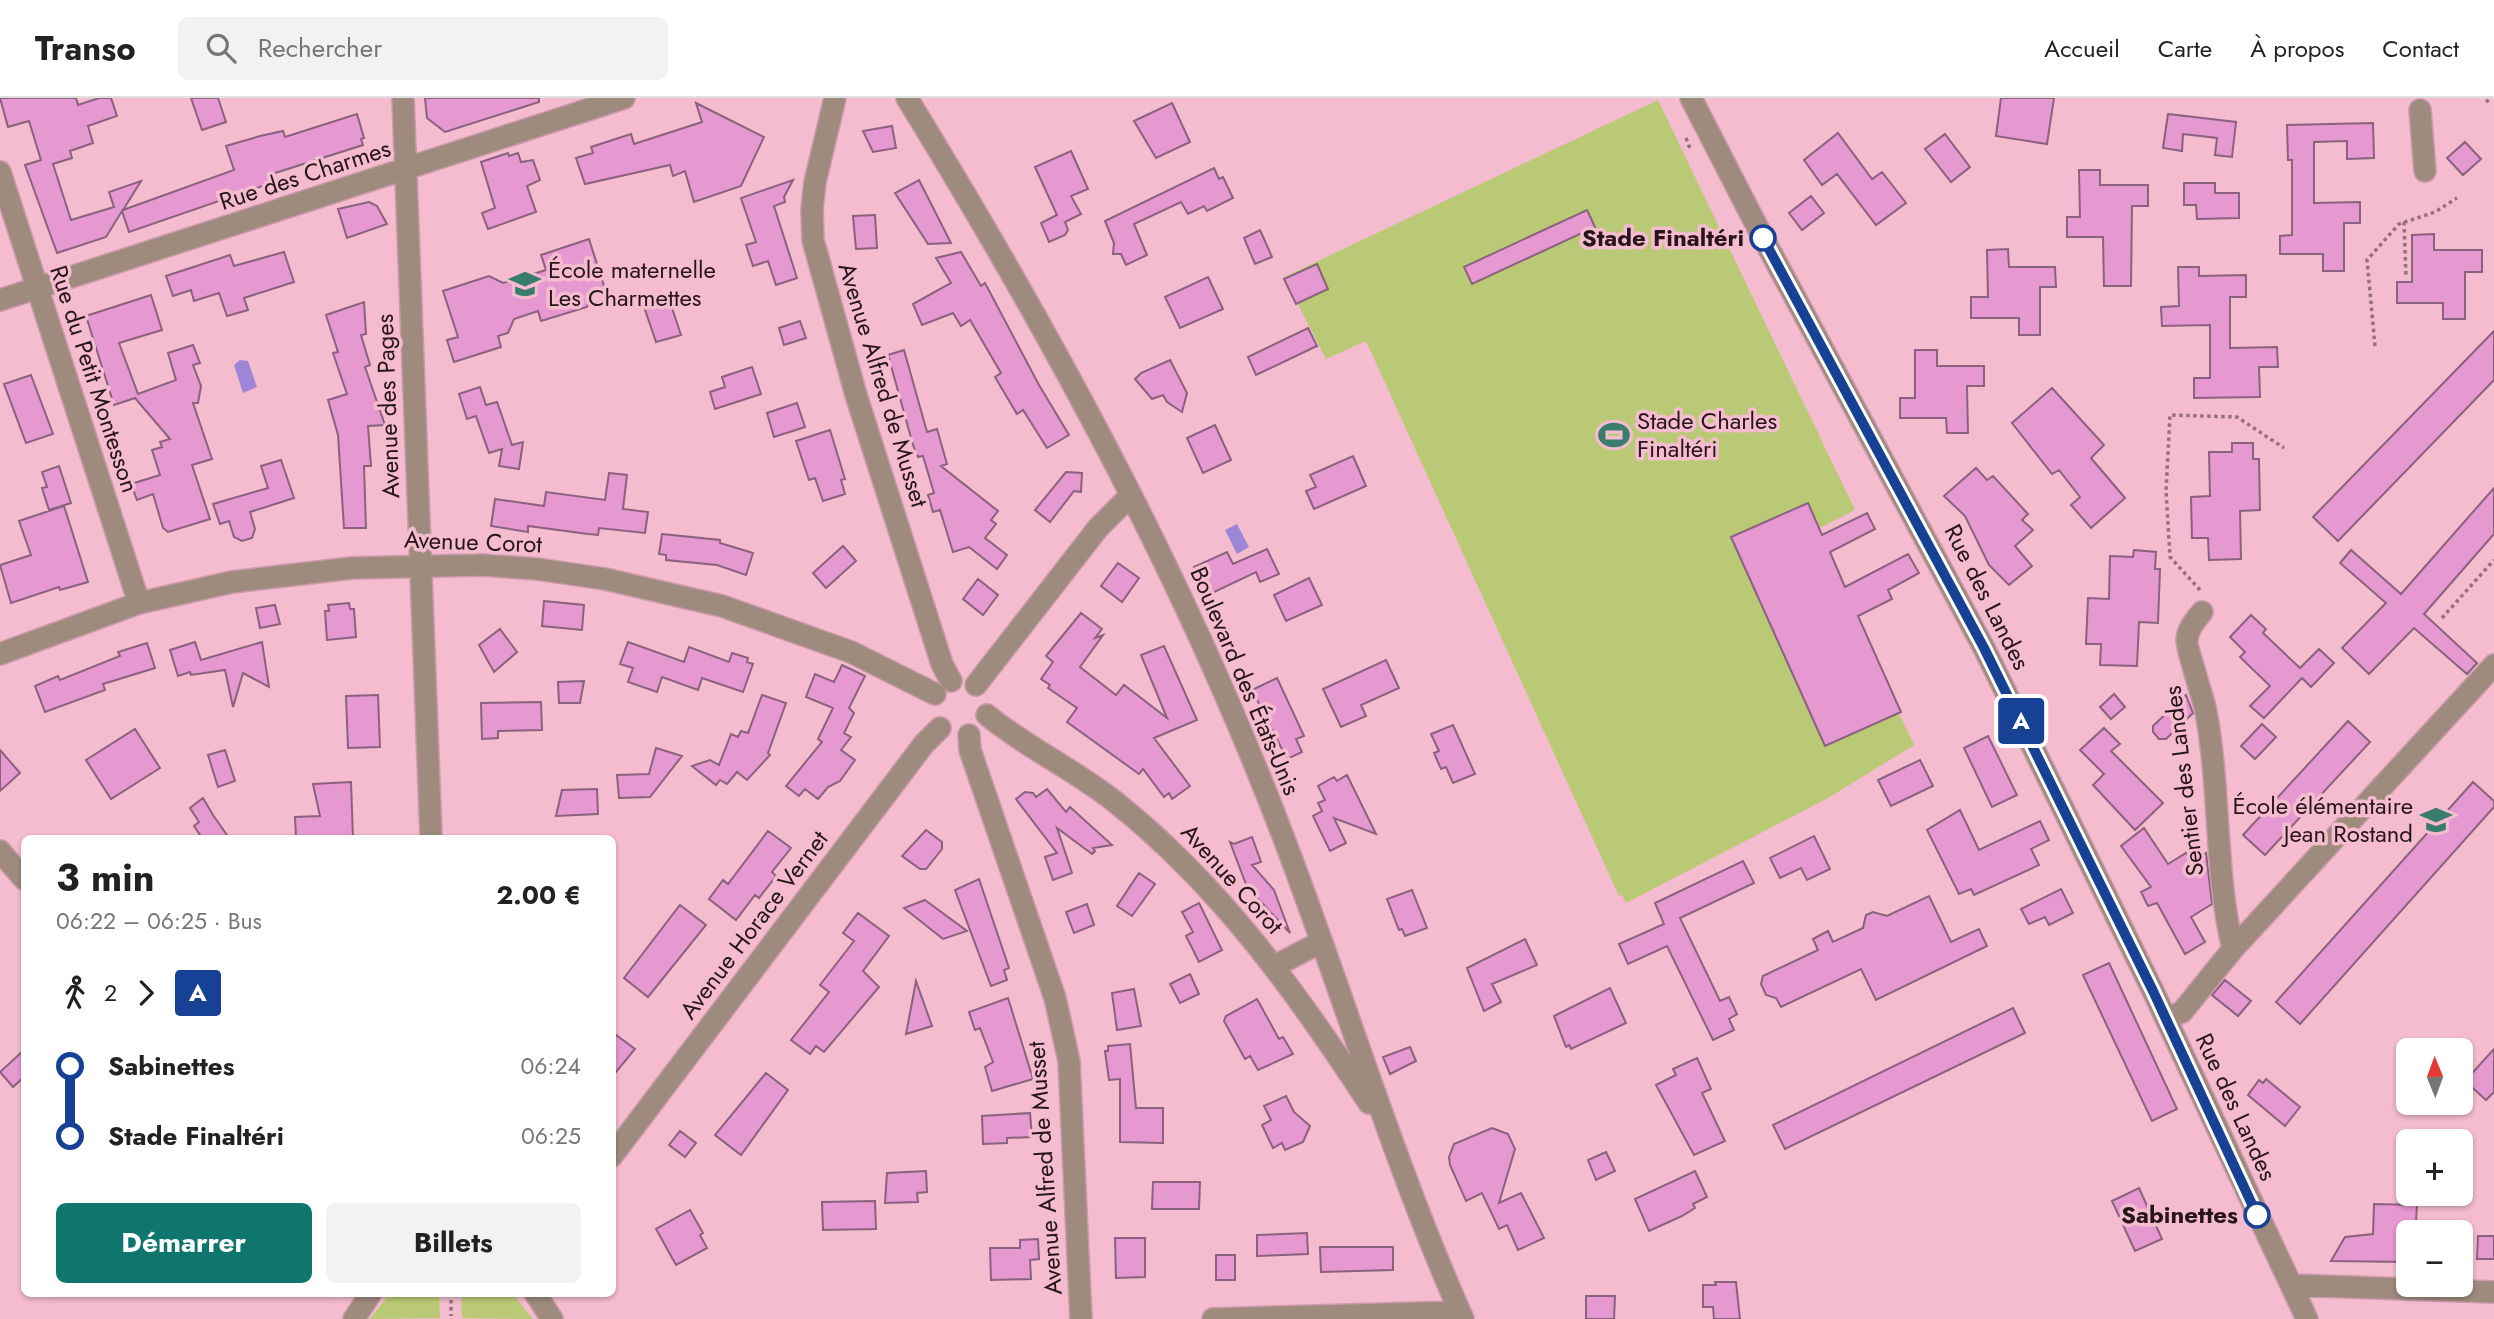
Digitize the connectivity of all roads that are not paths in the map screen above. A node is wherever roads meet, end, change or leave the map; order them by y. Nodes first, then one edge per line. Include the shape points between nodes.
1 (403, 98) edge
2 (624, 98) edge
3 (835, 98) edge
4 (907, 98) edge
5 (1691, 98) edge
6 (2420, 110) dead end
7 (406, 171) junction
8 (2425, 171) dead end
9 (0, 172) edge
10 (36, 289) junction
11 (0, 300) edge
12 (1131, 495) junction
13 (420, 565) junction
14 (139, 603) junction
15 (2203, 603) road end
16 (0, 654) edge
17 (2494, 665) edge
18 (976, 685) junction
19 (943, 688) junction
20 (987, 715) junction
21 (940, 728) junction
22 (969, 735) junction
23 (431, 835) edge
24 (0, 851) edge
25 (21, 876) edge
26 (1321, 942) junction
27 (2233, 948) junction
28 (1275, 966) junction
29 (2166, 1019) junction
30 (1387, 1131) junction
31 (616, 1151) edge
32 (2291, 1284) junction
33 (2494, 1292) edge
34 (538, 1297) edge
35 (1461, 1315) edge
36 (552, 1319) edge
37 (1080, 1319) edge
38 (1213, 1319) edge
39 (2308, 1319) edge

1 - 7 street, Avenue des Pages
2 - 7 street, Rue des Charmes
3 - 19 street, Avenue Alfred de Musset via 812,209 816,253 942,664
4 - 12 street, Boulevard des États-Unis via 1046,332
5 - 29 street, Rue des Landes via 1984,648
6 - 8 street
7 - 10 street, Rue des Charmes
7 - 13 street, Avenue des Pages
9 - 10 street, Rue du Petit Montesson
10 - 11 street, Rue des Charmes
10 - 14 street, Rue du Petit Montesson
12 - 18 street via 1098,528
12 - 26 street, Boulevard des États-Unis via 1225,694
13 - 14 street, Avenue Corot via 278,575
13 - 19 street, Avenue Corot via 537,569 665,591 792,629
13 - 23 street, Avenue des Pages
14 - 16 street, Avenue Corot
15 - 27 street, Sentier des Landes via 2186,643 2210,733 2225,917
17 - 27 street
18 - 19 street via 968,681
18 - 20 street via 986,698
19 - 21 street via 932,712
20 - 22 street
20 - 28 street, Avenue Corot via 1068,766 1161,840
21 - 22 street via 953,736
21 - 31 street, Avenue Horace Vernet
22 - 37 street, Avenue Alfred de Musset via 970,750 1055,998 1069,1061
24 - 25 street
26 - 28 street
26 - 30 street, Boulevard des États-Unis
27 - 29 street via 2182,1012
28 - 30 street, Avenue Corot
29 - 32 street, Rue des Landes
30 - 35 street, Boulevard des États-Unis
32 - 33 street
32 - 39 street, Rue des Landes
34 - 36 street
35 - 38 street

